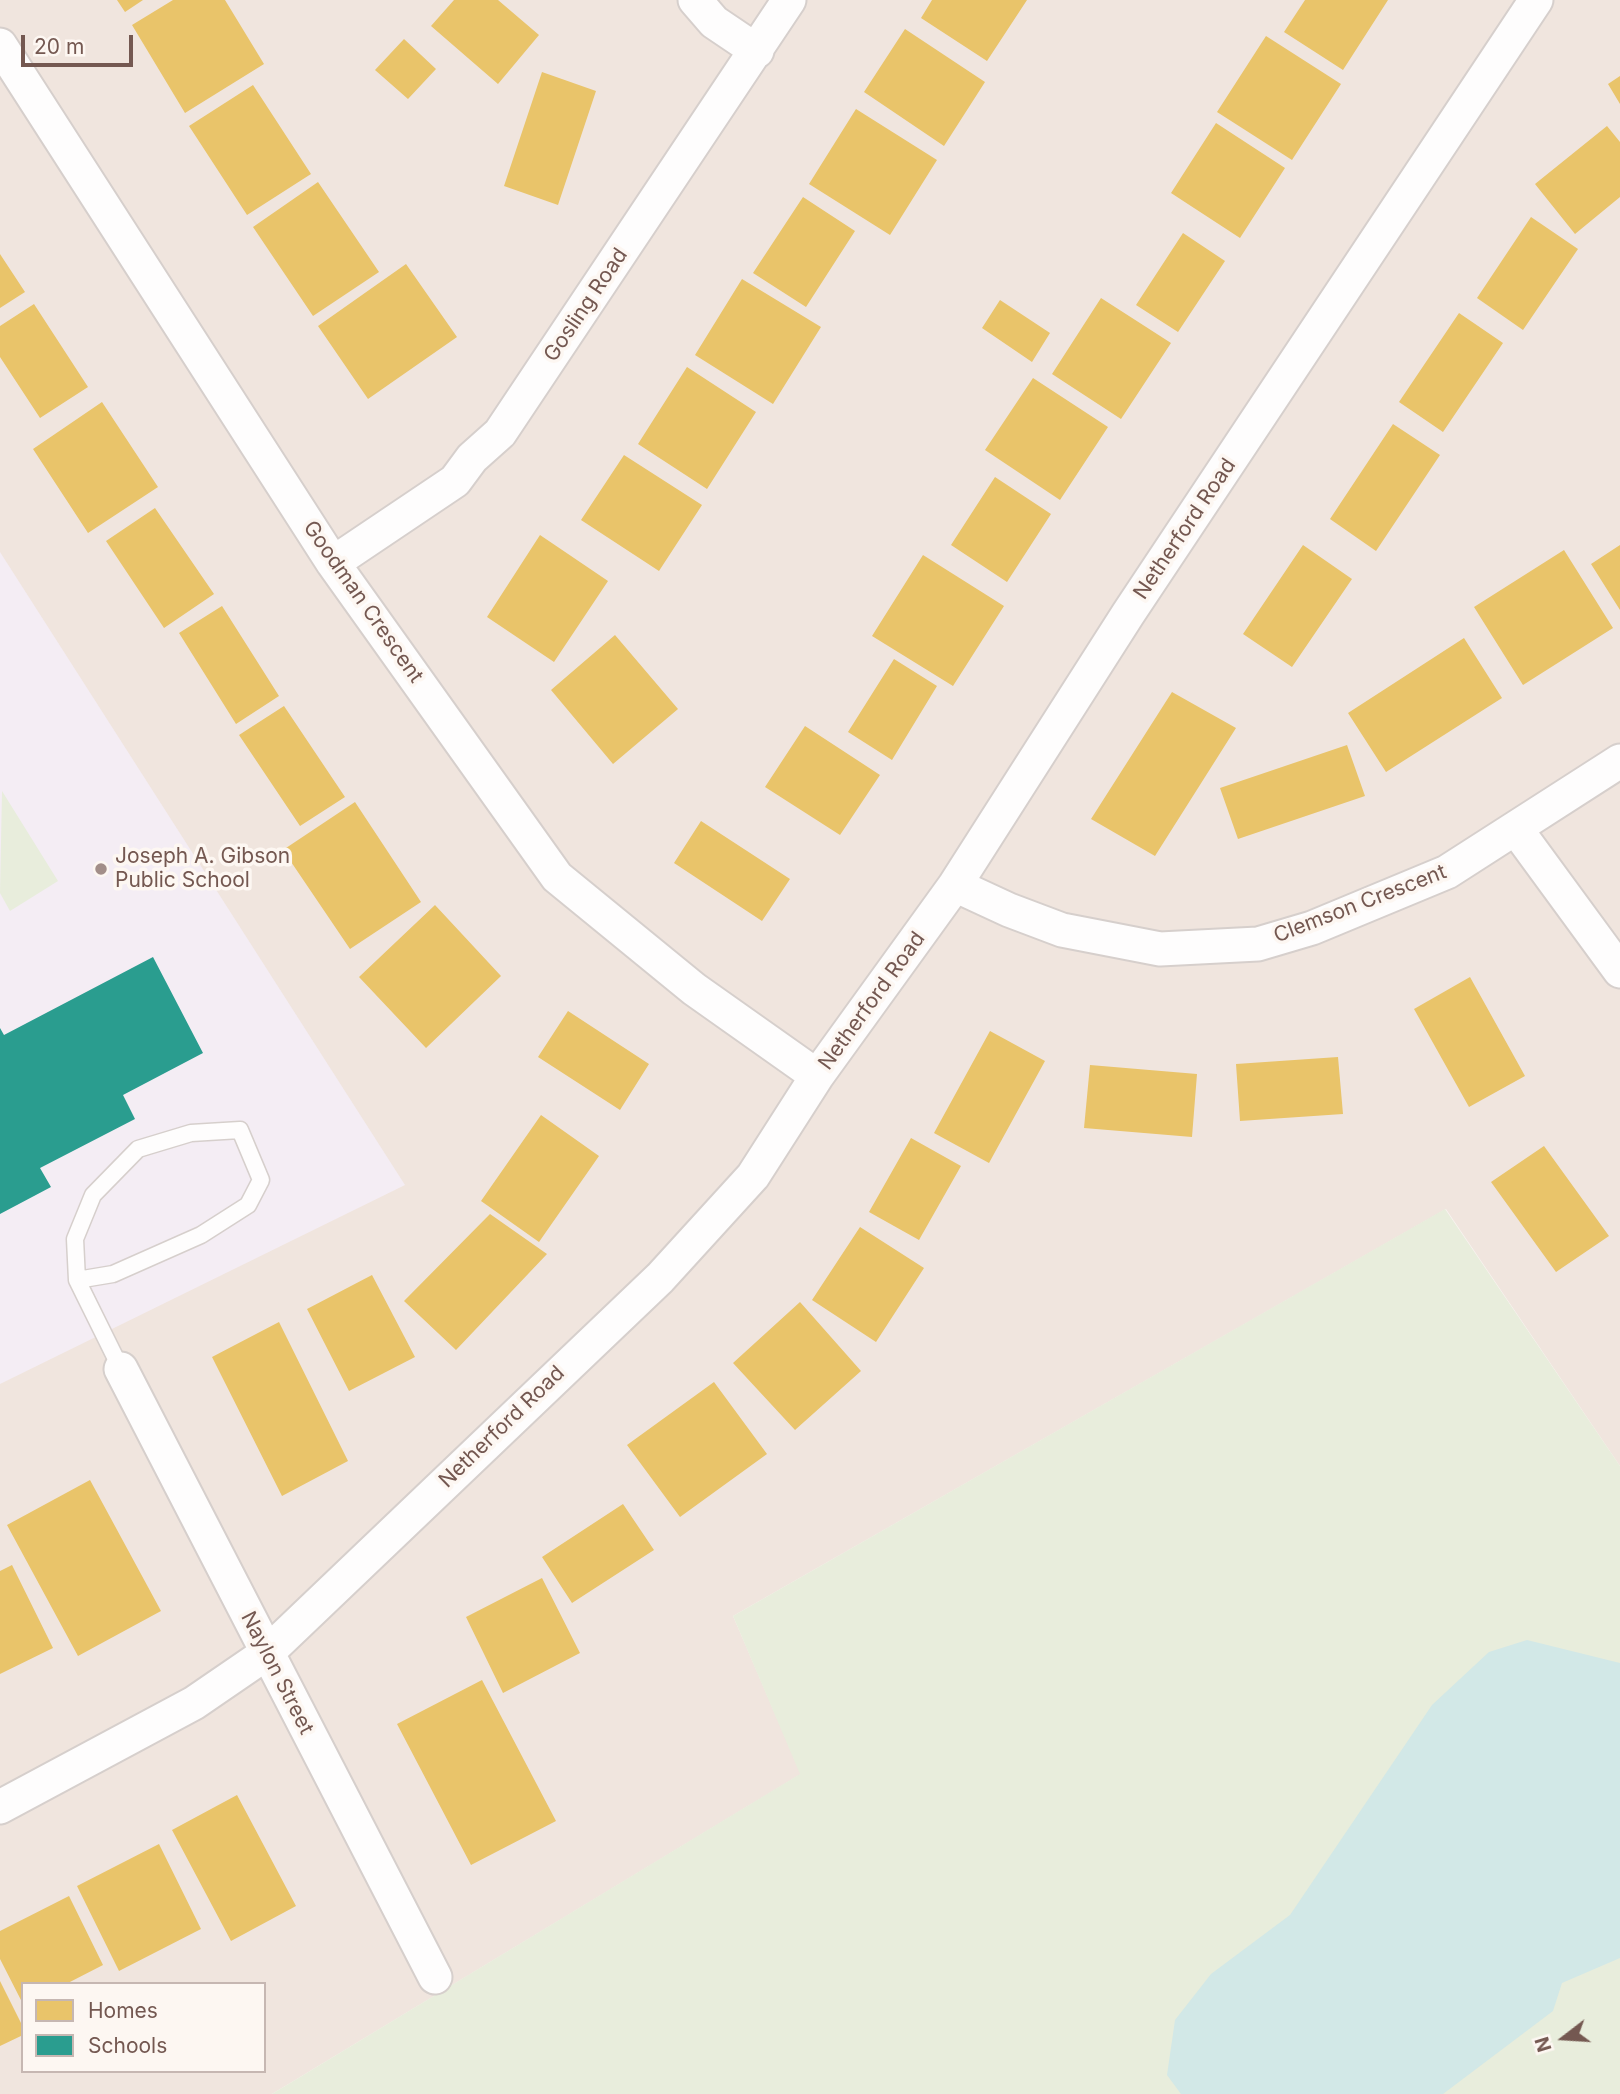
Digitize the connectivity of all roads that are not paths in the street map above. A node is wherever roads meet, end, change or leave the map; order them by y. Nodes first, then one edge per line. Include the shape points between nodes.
1 (695, 0) edge
2 (789, 0) edge
3 (1536, 0) edge
4 (0, 45) edge
5 (757, 51) junction
6 (333, 562) junction
7 (1620, 761) edge
8 (1516, 829) junction
9 (956, 885) junction
10 (1620, 971) edge
11 (817, 1076) junction
12 (77, 1280) junction
13 (121, 1369) joint
14 (267, 1653) junction
15 (0, 1807) edge
16 (435, 1977) dead end

1 - 5 street via 714,22
2 - 5 street, Gosling Road
3 - 9 street, Netherford Road via 1128,614
4 - 6 street, Goodman Crescent
5 - 6 street, Gosling Road via 500,433 455,481
6 - 11 street, Goodman Crescent via 557,877 694,989
7 - 8 street, Clemson Crescent
8 - 9 street, Clemson Crescent via 1447,872 1312,928 1258,944 1160,949 1062,930
8 - 10 street
9 - 11 street, Netherford Road
11 - 14 street, Netherford Road via 753,1176 660,1278
12 - 12 lane via 117,1272 201,1235 248,1205 261,1180 240,1130 191,1133 138,1149 93,1195 75,1239
12 - 13 lane
13 - 14 street, Naylon Street
14 - 15 street, Netherford Road via 194,1703
14 - 16 street, Naylon Street

